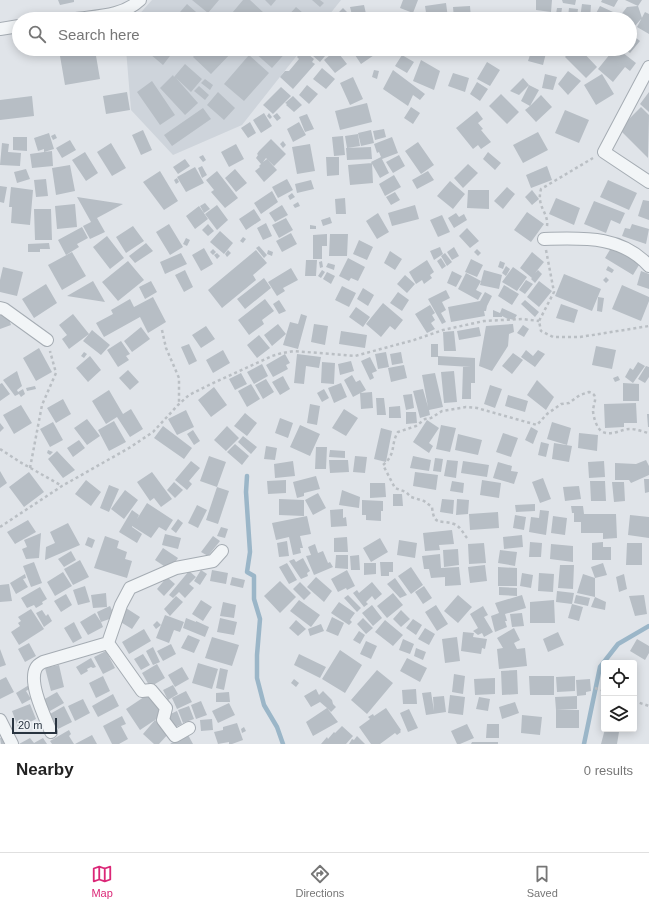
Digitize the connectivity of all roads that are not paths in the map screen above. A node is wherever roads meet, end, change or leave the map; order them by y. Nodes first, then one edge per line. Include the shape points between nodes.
1 (140, 0) edge
2 (121, 12) edge
3 (12, 27) edge
4 (0, 29) edge
5 (649, 66) edge
6 (649, 182) edge
7 (544, 239) dead end
8 (649, 266) edge
9 (0, 308) edge
10 (46, 340) road end
11 (222, 551) dead end
12 (108, 643) junction
13 (0, 720) edge
14 (189, 728) dead end
15 (51, 732) dead end
16 (12, 744) edge

1 - 2 street
3 - 4 street
5 - 6 street via 604,152
7 - 8 street via 582,238 615,243 640,256
9 - 10 street
11 - 12 street via 213,561 176,568 130,588 121,605
12 - 14 street via 142,691 151,690 166,708 163,720 175,736
12 - 15 street via 43,662 36,668 35,691
13 - 16 street

